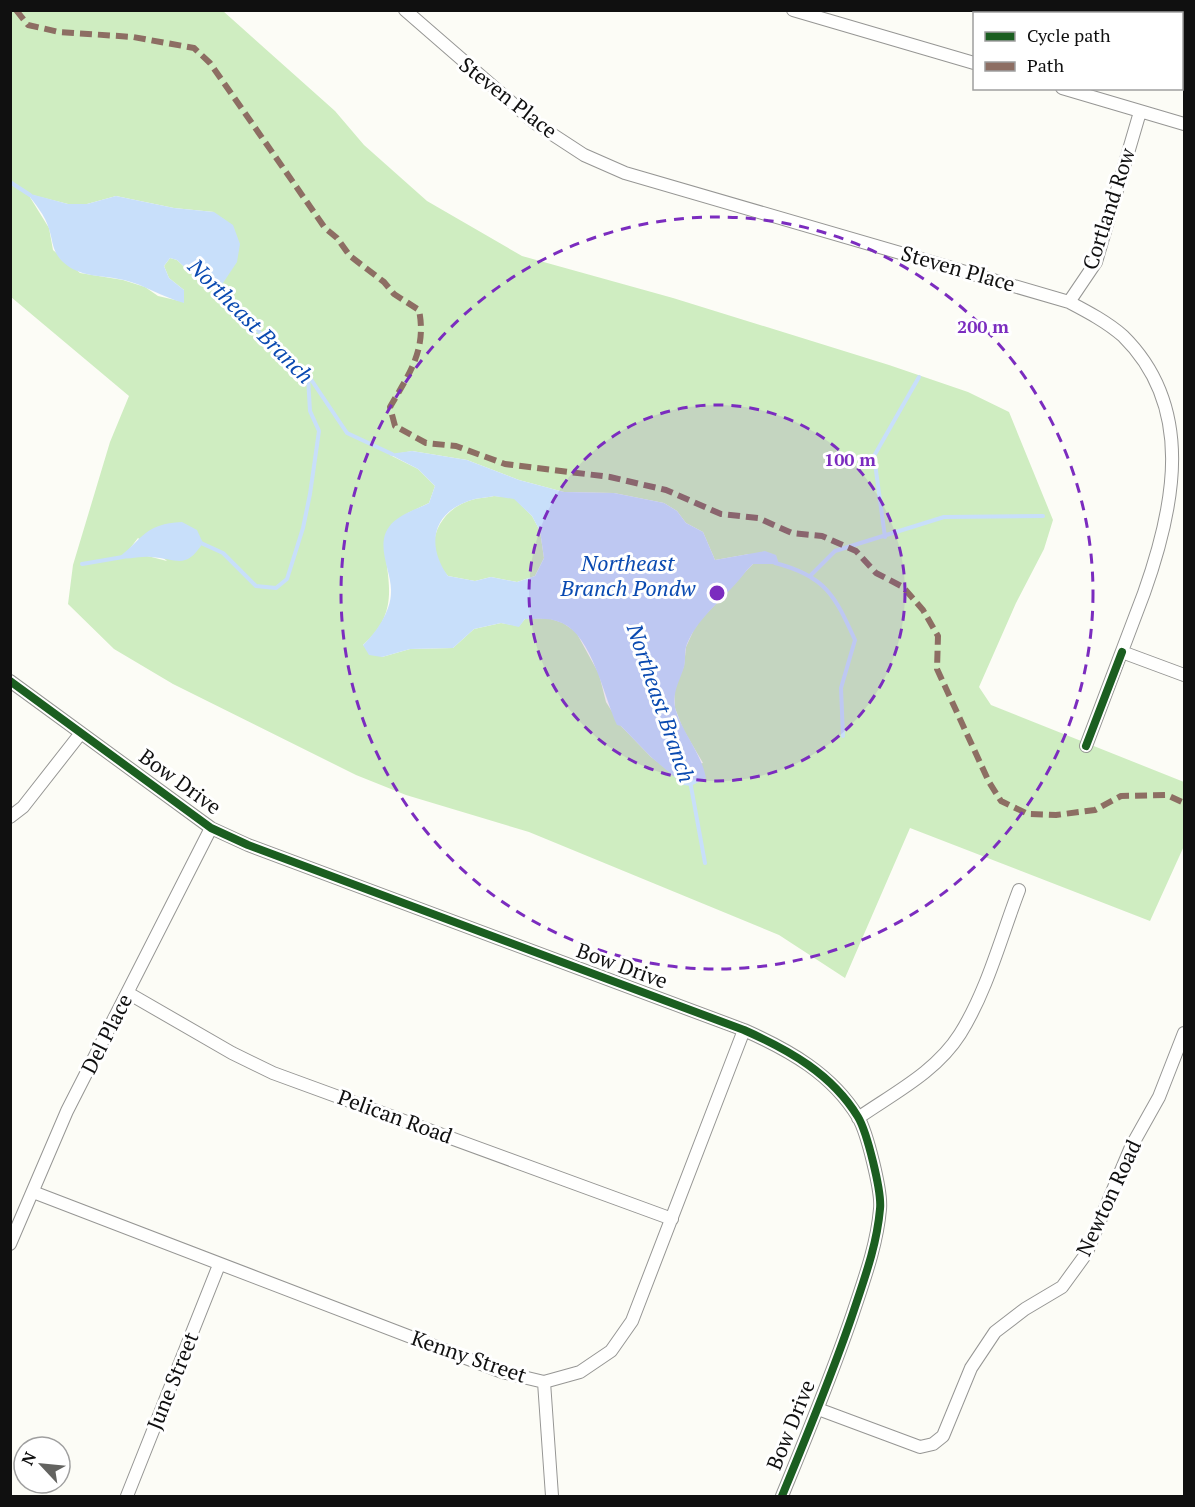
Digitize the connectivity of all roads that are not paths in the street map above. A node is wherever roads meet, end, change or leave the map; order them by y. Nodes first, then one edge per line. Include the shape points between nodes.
1 (405, 10) edge
2 (793, 10) edge
3 (973, 62) edge
4 (1068, 90) edge
5 (1140, 112) junction
6 (1185, 124) edge
7 (1070, 302) junction
8 (1122, 652) junction
9 (1185, 675) edge
10 (10, 681) edge
11 (81, 733) junction
12 (1086, 746) dead end
13 (10, 817) edge
14 (211, 828) junction
15 (1019, 890) dead end
16 (128, 993) junction
17 (744, 1030) junction
18 (1184, 1033) edge
19 (858, 1118) junction
20 (33, 1192) junction
21 (672, 1219) junction
22 (10, 1244) edge
23 (219, 1265) junction
24 (544, 1382) junction
25 (818, 1409) junction
26 (128, 1497) edge
27 (552, 1497) edge
28 (782, 1497) edge

1 - 7 street, Steven Place via 480,78 584,155 625,173
2 - 3 street
4 - 5 street
5 - 6 street
5 - 7 street, Cortland Row via 1096,262
7 - 8 street, Steven Place via 1124,337 1145,360 1167,399 1178,451 1172,506
8 - 9 street
8 - 12 street, Steven Place
10 - 11 street, Bow Drive
11 - 13 street via 23,807
11 - 14 street, Bow Drive
14 - 16 street, Del Place
14 - 17 street, Bow Drive via 344,883
15 - 19 street via 960,1035 921,1075
16 - 20 street, Del Place via 67,1111
16 - 21 street, Pelican Road via 273,1073
17 - 19 street, Bow Drive via 788,1050 820,1074
17 - 21 street, Kenny Street
18 - 25 street, Newton Road via 1160,1097 1131,1147 1086,1254 1062,1287 995,1332 971,1368 943,1436 920,1447
19 - 25 street, Bow Drive via 872,1156 881,1207 872,1257
20 - 22 street, Del Place
20 - 23 street, Kenny Street
21 - 24 street, Kenny Street via 632,1321 611,1351 579,1372
23 - 24 street, Kenny Street via 502,1372
23 - 26 street, June Street
24 - 27 street
25 - 28 street, Bow Drive

